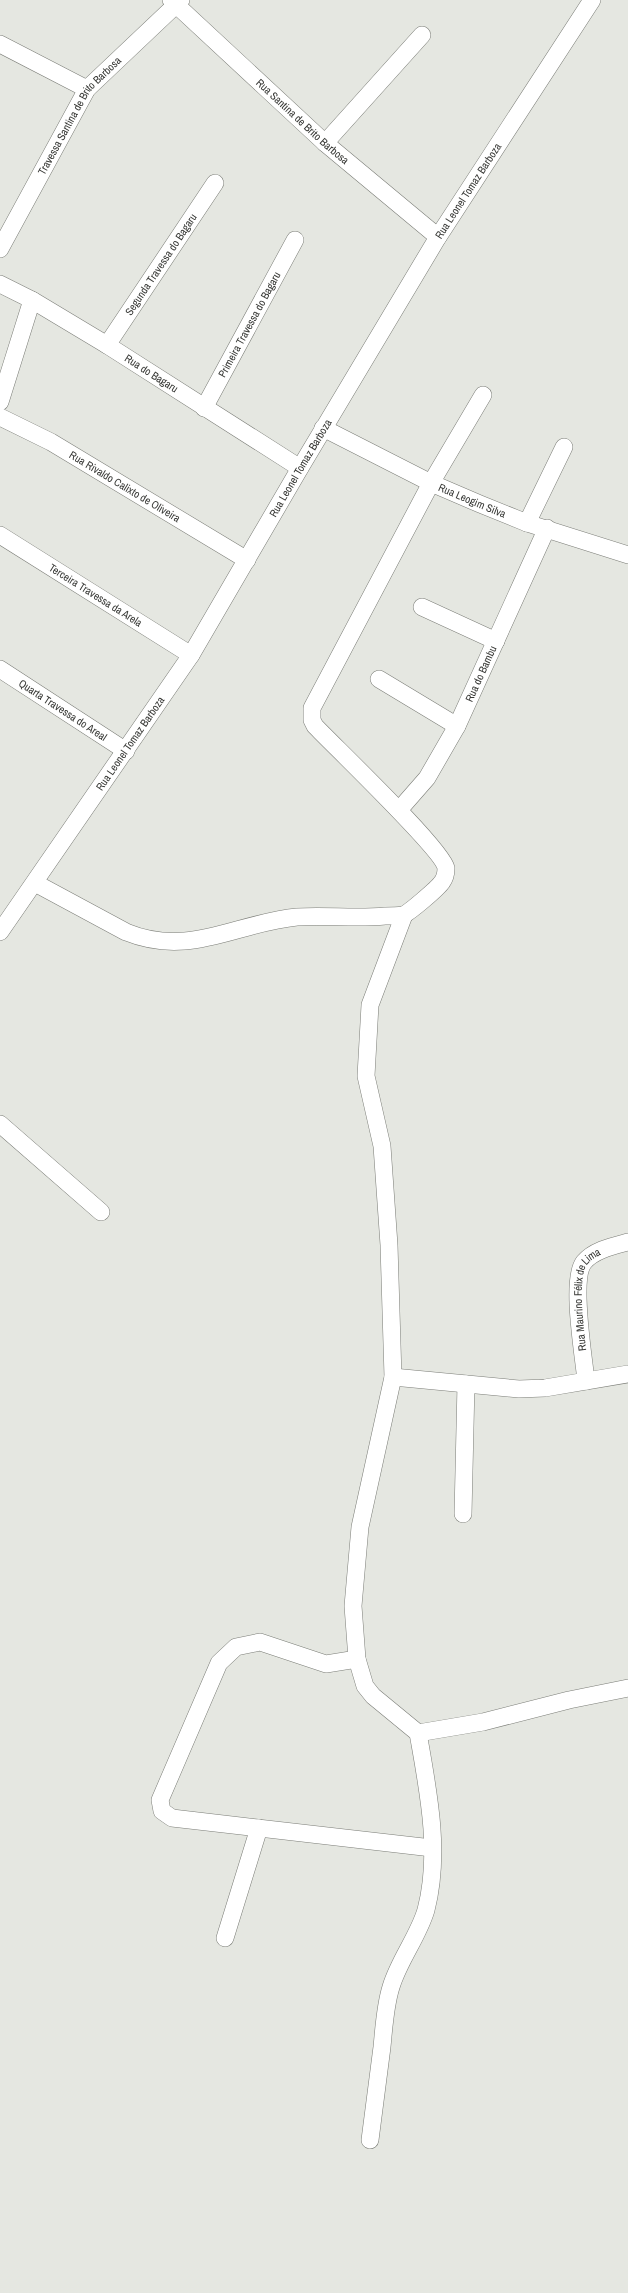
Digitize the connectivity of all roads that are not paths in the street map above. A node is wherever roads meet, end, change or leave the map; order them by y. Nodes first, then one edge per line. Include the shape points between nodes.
1 (592, 0) edge
2 (176, 2) edge
3 (422, 35) dead end
4 (0, 44) edge
5 (88, 89) junction
6 (324, 143) junction
7 (215, 183) dead end
8 (438, 237) junction
9 (295, 240) dead end
10 (0, 249) edge
11 (0, 284) edge
12 (32, 300) junction
13 (107, 345) junction
14 (483, 395) dead end
15 (0, 402) edge
16 (204, 408) junction
17 (0, 417) edge
18 (323, 428) junction
19 (564, 447) dead end
20 (300, 468) junction
21 (432, 483) junction
22 (528, 522) junction
23 (547, 528) junction
24 (0, 535) edge
25 (628, 555) edge
26 (247, 560) junction
27 (422, 606) dead end
28 (496, 641) junction
29 (191, 655) junction
30 (0, 669) edge
31 (379, 679) dead end
32 (457, 726) junction
33 (126, 751) junction
34 (399, 810) junction
35 (35, 883) junction
36 (404, 915) junction
37 (0, 932) edge
38 (0, 1124) edge
39 (101, 1212) dead end
40 (628, 1242) edge
41 (628, 1374) edge
42 (393, 1376) junction
43 (586, 1381) junction
44 (466, 1384) junction
45 (463, 1514) dead end
46 (357, 1659) junction
47 (628, 1688) edge
48 (418, 1733) junction
49 (258, 1828) junction
50 (432, 1848) junction
51 (225, 1938) dead end
52 (370, 2140) dead end

1 - 8 street, Rua Leonel Tomaz Barboza
2 - 5 street, Travessa Santina de Brito Barbosa
2 - 6 street, Rua Santina de Brito Barbosa
3 - 6 street
4 - 5 street
5 - 10 street, Travessa Santina de Brito Barbosa
6 - 8 street, Rua Santina de Brito Barbosa
7 - 13 street, Segunda Travessa do Bagaru
8 - 18 street, Rua Leonel Tomaz Barboza
9 - 16 street, Primeira Travessa do Bagaru
11 - 12 street, Rua do Bagaru
12 - 13 street, Rua do Bagaru
12 - 15 street
13 - 16 street, Rua do Bagaru
14 - 21 street
16 - 20 street, Rua do Bagaru
17 - 26 street, Rua Rivaldo Calixto de Oliveira via 51,442
18 - 20 street, Rua Leonel Tomaz Barboza
18 - 21 street, Rua Leogim Silva
19 - 22 street
20 - 26 street, Rua Leonel Tomaz Barboza
21 - 22 street, Rua Leogim Silva
21 - 34 street via 311,714 315,726
22 - 23 street, Rua Leogim Silva
23 - 25 street, Rua Leogim Silva
23 - 28 street, Rua do Bambu
24 - 29 street, Terceira Travessa da Arela
26 - 29 street, Rua Leonel Tomaz Barboza
27 - 28 street
28 - 32 street, Rua do Bambu
29 - 33 street, Rua Leonel Tomaz Barboza
30 - 33 street, Quarta Travessa do Areal
31 - 32 street
32 - 34 street, Rua do Bambu via 427,778
33 - 35 street, Rua Leonel Tomaz Barboza
34 - 36 street via 443,860 446,872 442,884
35 - 36 street via 126,932 160,942 196,940 295,918 370,918
35 - 37 street, Rua Leonel Tomaz Barboza
36 - 42 street via 370,1005 366,1076 382,1146 389,1245
38 - 39 street
40 - 43 street, Rua Maurino Félix de Lima via 605,1248 584,1262 580,1270 577,1296
41 - 43 street
42 - 44 street
42 - 46 street via 360,1527 353,1606
43 - 44 street via 546,1388 519,1389
44 - 45 street
46 - 48 street via 363,1681 372,1696
46 - 49 street via 326,1664 260,1642 236,1647 219,1663 160,1800 162,1811 172,1818
47 - 48 street via 568,1700 483,1722
48 - 50 street via 431,1815
49 - 50 street
49 - 51 street
50 - 52 street via 426,1910 419,1930 397,1969 387,2004

